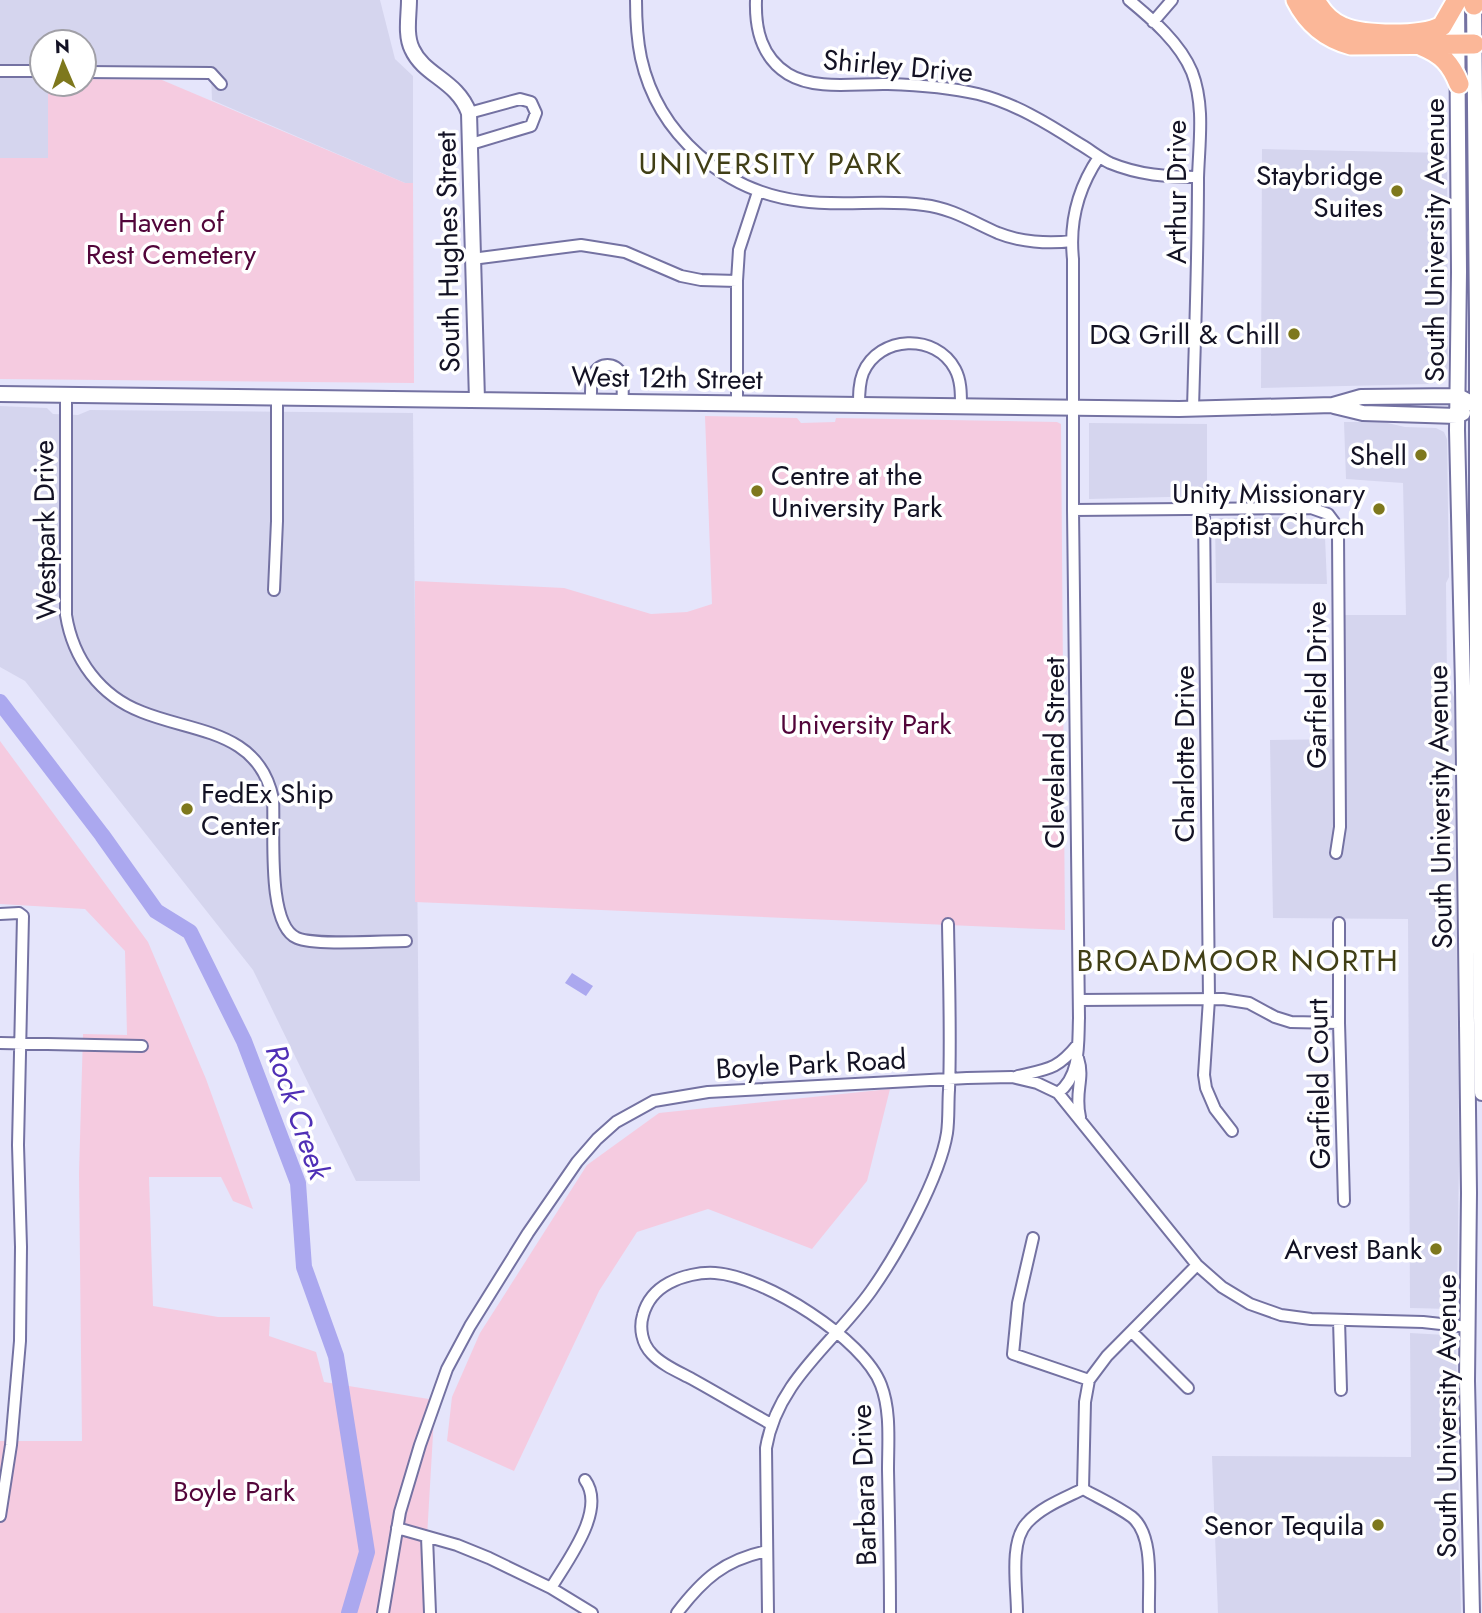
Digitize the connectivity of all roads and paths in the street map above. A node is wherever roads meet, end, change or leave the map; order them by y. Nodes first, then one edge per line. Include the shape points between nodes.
1 (409, 0) edge
2 (636, 0) edge
3 (755, 0) edge
4 (1129, 0) edge
5 (1172, 0) edge
6 (1296, 0) edge
7 (1315, 0) edge
8 (1470, 1) edge
9 (1153, 22) junction
10 (1418, 44) junction
11 (1464, 49) junction
12 (0, 71) edge
13 (28, 71) edge
14 (98, 72) edge
15 (221, 84) dead end
16 (1459, 84) junction
17 (1474, 108) junction
18 (469, 113) junction
19 (1482, 123) edge
20 (471, 144) junction
21 (1478, 145) edge
22 (1099, 157) junction
23 (1198, 177) junction
24 (1478, 177) edge
25 (758, 192) junction
26 (1072, 241) junction
27 (472, 259) junction
28 (737, 281) junction
29 (0, 394) edge
30 (66, 396) junction
31 (1458, 396) junction
32 (277, 398) junction
33 (477, 400) junction
34 (591, 402) junction
35 (623, 402) junction
36 (737, 403) junction
37 (859, 405) junction
38 (1333, 405) junction
39 (961, 406) junction
40 (1479, 406) edge
41 (1073, 407) junction
42 (1193, 409) junction
43 (1457, 416) junction
44 (1073, 510) junction
45 (1204, 510) junction
46 (274, 590) dead end
47 (1336, 853) dead end
48 (0, 914) edge
49 (1339, 923) dead end
50 (948, 924) dead end
51 (406, 941) dead end
52 (1209, 999) junction
53 (1079, 1000) junction
54 (1339, 1023) junction
55 (0, 1043) edge
56 (20, 1043) junction
57 (142, 1046) dead end
58 (1078, 1050) junction
59 (1012, 1077) junction
60 (949, 1078) junction
61 (1058, 1093) junction
62 (1482, 1093) edge
63 (1082, 1123) junction
64 (1231, 1131) dead end
65 (1344, 1201) dead end
66 (1033, 1238) dead end
67 (1197, 1265) junction
68 (1339, 1320) junction
69 (1475, 1328) edge
70 (836, 1332) junction
71 (1132, 1332) junction
72 (1089, 1380) junction
73 (1188, 1388) dead end
74 (1341, 1390) dead end
75 (771, 1424) junction
76 (585, 1480) dead end
77 (1083, 1489) junction
78 (0, 1516) edge
79 (397, 1528) junction
80 (427, 1537) junction
81 (767, 1551) junction
82 (551, 1588) junction
83 (383, 1613) edge
84 (430, 1613) edge
85 (592, 1613) edge
86 (677, 1613) edge
87 (768, 1613) edge
88 (890, 1613) edge
89 (1017, 1613) edge
90 (1149, 1613) edge
91 (1472, 1613) edge

1 - 18 main road, South Hughes Street via 410,47 457,90
2 - 25 street via 641,58 664,115 708,163
3 - 22 street, Shirley Drive via 765,51 795,77 828,84 930,86 981,95 1020,109
4 - 9 street, Arthur Drive
5 - 9 street
6 - 10 highway via 1314,26 1338,41
7 - 8 highway via 1329,19 1366,32 1423,32 1443,26
8 - 11 main road, South University Avenue
9 - 23 street, Arthur Drive via 1182,54 1196,85
10 - 11 highway
10 - 16 highway via 1444,58
11 - 16 main road, South University Avenue
11 - 17 main road, South University Avenue
11 - 21 main road via 1466,128
12 - 13 street
14 - 15 street via 211,73
16 - 31 main road, South University Avenue
17 - 19 main road
17 - 21 main road, South University Avenue
18 - 20 main road, South Hughes Street
18 - 20 street via 520,99 531,102 536,113 531,126
20 - 27 main road, South Hughes Street
21 - 24 main road, South University Avenue
22 - 23 street, Shirley Drive via 1150,175
22 - 26 street, Cleveland Street via 1079,195
23 - 42 street, Arthur Drive
24 - 40 main road, South University Avenue
25 - 26 street via 808,202 925,205 961,214 1015,238
25 - 28 street via 741,241
26 - 41 street, Cleveland Street
27 - 28 street via 594,246 625,251 681,276
27 - 33 main road, South Hughes Street
28 - 36 street
29 - 30 main road, West 12th Street
30 - 32 main road, West 12th Street
30 - 51 street, Westpark Drive via 66,615 84,667 128,706 223,737 256,762 273,799 276,899 284,929 314,942
31 - 38 main road, West 12th Street via 1361,397
31 - 40 main road, West 12th Street
31 - 43 main road, South University Avenue
32 - 33 main road, West 12th Street
32 - 46 street
33 - 34 main road, West 12th Street
34 - 35 main road, West 12th Street
34 - 35 street via 593,375 608,365 622,376
35 - 36 main road, West 12th Street
36 - 37 main road, West 12th Street
37 - 39 main road, West 12th Street
37 - 39 street via 867,365 882,350 905,342 931,347 951,362 960,385
38 - 42 main road, West 12th Street
38 - 43 main road, West 12th Street via 1363,413
39 - 41 main road, West 12th Street
40 - 43 main road
40 - 62 main road, South University Avenue via 1476,710
41 - 42 main road, West 12th Street
41 - 44 street, Cleveland Street
43 - 69 main road, South University Avenue
44 - 45 street
44 - 53 street, Cleveland Street
45 - 47 street, Garfield Drive via 1311,508 1332,518 1338,534 1340,827
45 - 52 street, Charlotte Drive
48 - 56 street via 23,916
49 - 54 street, Garfield Court
50 - 60 street
52 - 53 street
52 - 54 street via 1249,1003 1291,1022
52 - 64 street, Charlotte Drive via 1206,1088
53 - 58 street, Cleveland Street
54 - 65 street, Garfield Court
55 - 56 street
56 - 57 street
56 - 78 street via 20,1340
58 - 59 street via 1052,1068
58 - 61 street, Cleveland Street via 1065,1087
58 - 63 street via 1082,1069 1076,1102
59 - 60 street, Boyle Park Road
59 - 61 street, Boyle Park Road
60 - 70 street via 947,1132 940,1162 873,1289
60 - 79 street, Boyle Park Road via 708,1092 654,1101 616,1122 577,1163 470,1326 435,1400
61 - 63 street, Boyle Park Road
63 - 67 street, Boyle Park Road
66 - 72 street via 1017,1303 1013,1354
67 - 68 street, Boyle Park Road via 1222,1287 1259,1308 1298,1318
67 - 71 street
68 - 69 street, Boyle Park Road via 1423,1321
68 - 74 street
69 - 91 main road, South University Avenue
70 - 75 street via 790,1387
70 - 75 street, Barbara Drive via 791,1303 726,1275 680,1278 661,1287 649,1300 641,1327 651,1354
70 - 88 street, Barbara Drive via 871,1365 886,1399
71 - 72 street
71 - 73 street
72 - 77 street
75 - 81 street via 766,1448
76 - 82 street via 593,1502 585,1529
77 - 89 street via 1035,1516 1020,1534
77 - 90 street via 1133,1518 1142,1530 1147,1545
79 - 80 street
79 - 83 street, Boyle Park Road
80 - 82 street via 457,1545
80 - 84 street
81 - 86 street via 724,1566 698,1587
81 - 87 street
82 - 85 street

